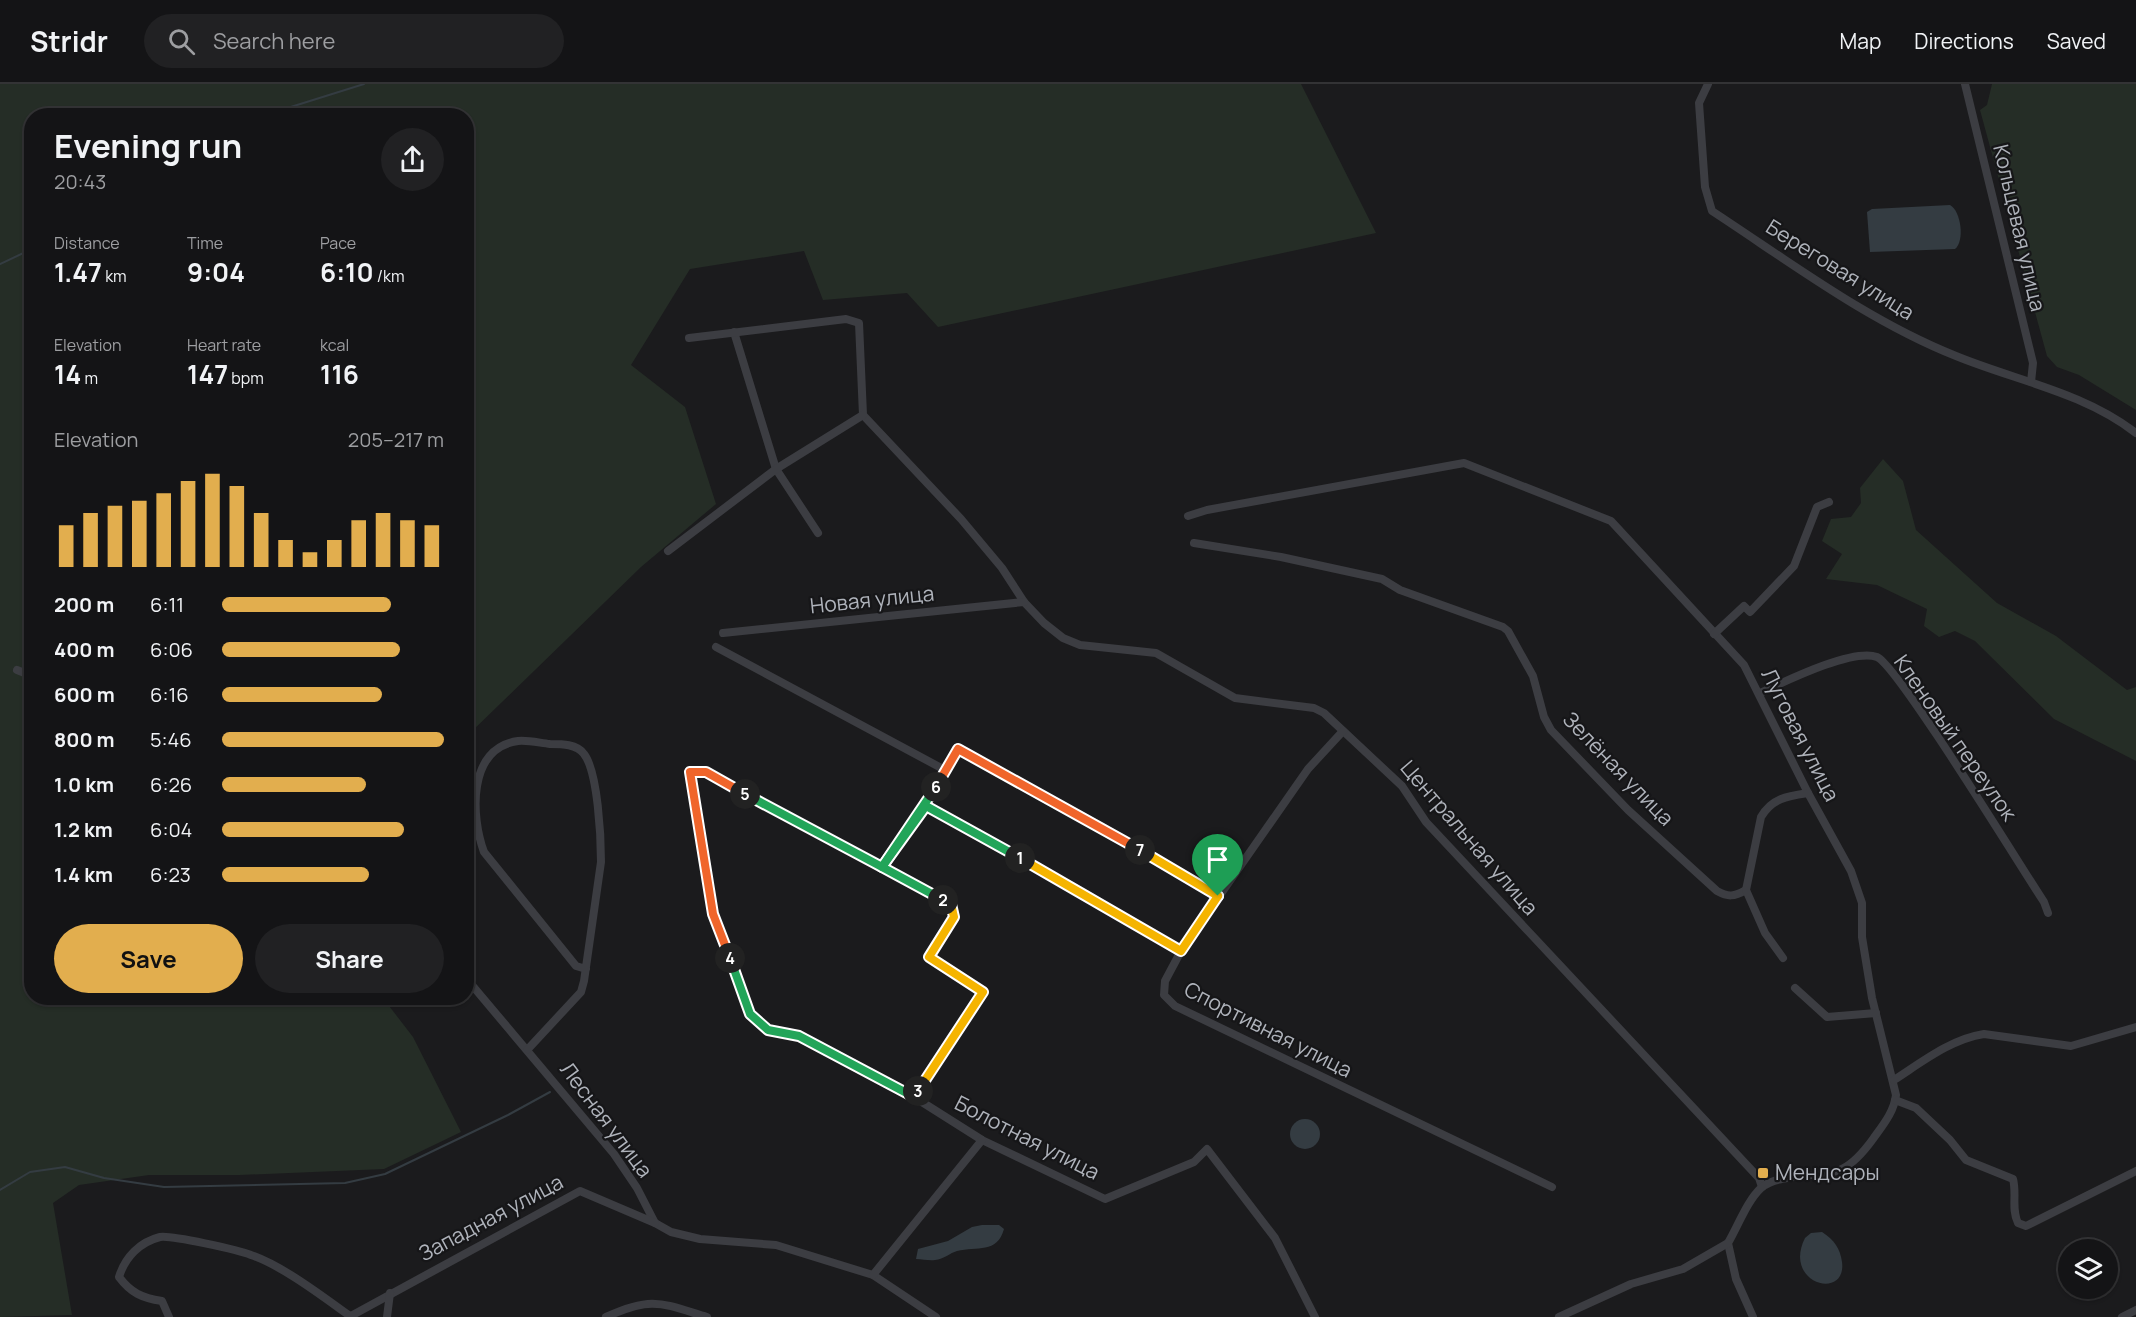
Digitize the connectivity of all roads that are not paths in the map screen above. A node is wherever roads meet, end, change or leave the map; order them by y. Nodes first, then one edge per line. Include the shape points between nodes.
1 (1708, 84) edge
2 (1965, 84) edge
3 (734, 332) junction
4 (688, 338) dead end
5 (2031, 382) junction
6 (863, 415) junction
7 (2136, 433) edge
8 (776, 469) junction
9 (1829, 502) dead end
10 (1188, 516) dead end
11 (818, 533) dead end
12 (1194, 543) dead end
13 (668, 551) dead end
14 (1024, 602) junction
15 (723, 633) dead end
16 (1714, 634) junction
17 (716, 646) dead end
18 (16, 670) dead end
19 (24, 673) edge
20 (1760, 693) junction
21 (1343, 731) junction
22 (945, 770) junction
23 (1808, 793) junction
24 (926, 806) junction
25 (882, 867) junction
26 (1746, 890) junction
27 (1218, 896) junction
28 (2048, 914) dead end
29 (1181, 951) junction
30 (1783, 958) dead end
31 (586, 969) junction
32 (474, 987) edge
33 (1795, 988) dead end
34 (1876, 1013) junction
35 (2136, 1028) edge
36 (528, 1049) junction
37 (1894, 1080) junction
38 (914, 1097) junction
39 (1895, 1100) junction
40 (982, 1140) junction
41 (2136, 1171) edge
42 (1552, 1187) dead end
43 (1761, 1187) junction
44 (655, 1223) junction
45 (1728, 1243) junction
46 (873, 1275) junction
47 (390, 1293) junction
48 (2136, 1310) edge
49 (933, 1316) edge
50 (169, 1317) edge
51 (349, 1317) edge
52 (387, 1317) edge
53 (606, 1317) edge
54 (707, 1317) edge
55 (1315, 1317) edge
56 (1559, 1317) edge
57 (1752, 1317) edge
58 (2122, 1317) edge

1 - 5 street, Береговая улица via 1699,103 1705,187 1712,211 1878,319 1955,356
2 - 5 street, Кольцевая улица via 2033,363
3 - 4 street
3 - 6 street via 854,320 861,331
3 - 8 street
5 - 7 street, Береговая улица via 2097,408
6 - 8 street
6 - 14 street via 961,519 1002,568
8 - 11 street
8 - 13 street
9 - 16 street via 1817,507 1794,566 1750,612 1744,606
10 - 16 street, Луговая улица via 1464,463 1611,521
12 - 26 street, Зелёная улица via 1382,579 1400,590 1503,627 1533,676 1551,730 1628,810 1717,891 1736,896
14 - 15 street, Новая улица
14 - 21 street, Центральная улица via 1063,638 1080,645 1156,653 1235,698 1314,708
16 - 20 street, Луговая улица via 1744,665
17 - 22 street
18 - 19 street
20 - 23 street, Луговая улица
20 - 28 street, Кленовый переулок via 1844,660 1877,657 1889,668 1940,743 2044,902
21 - 27 street, Спортивная улица via 1308,769
21 - 43 street, Центральная улица via 1402,786 1438,835 1759,1178
22 - 24 street
22 - 27 street via 958,749 1101,826
23 - 26 street via 1778,799 1767,807 1761,817
23 - 34 street, Луговая улица via 1851,871 1862,903 1864,955
24 - 25 street
24 - 29 street
25 - 38 street via 951,904 954,917 929,957 983,992
25 - 38 street, Болотная улица via 706,772 690,772 713,914 750,1014 768,1030 799,1036
26 - 30 street via 1765,933
27 - 29 street, Спортивная улица
29 - 42 street, Спортивная улица via 1164,989 1175,1006
31 - 31 street via 601,862 589,762 582,751 570,745 518,741 502,747 477,776 478,837 484,852 576,966
31 - 36 street via 575,1001
32 - 36 street, Лесная улица
33 - 34 street via 1827,1017
34 - 37 street, Луговая улица
35 - 37 street via 2071,1046 1984,1034 1971,1036
36 - 44 street, Лесная улица via 614,1154
37 - 39 street, Луговая улица
38 - 40 street, Болотная улица
39 - 41 street via 1916,1108 1966,1160 2013,1179 2014,1214 2018,1223 2026,1226
39 - 43 street via 1885,1124 1849,1166 1832,1174 1795,1177
40 - 46 street
40 - 55 street, Болотная улица via 1105,1199 1194,1162 1207,1149 1275,1238
43 - 45 street
44 - 46 street via 671,1232 700,1239 776,1245
44 - 47 street, Западная улица via 580,1191
45 - 56 street via 1683,1269 1631,1284
45 - 57 street via 1736,1279
46 - 49 street
47 - 51 street, Западная улица
47 - 52 street
48 - 58 street
50 - 51 street via 162,1301 142,1298 129,1290 119,1276 123,1262 132,1252 160,1237 252,1255 310,1288
53 - 54 street via 633,1304 650,1302

